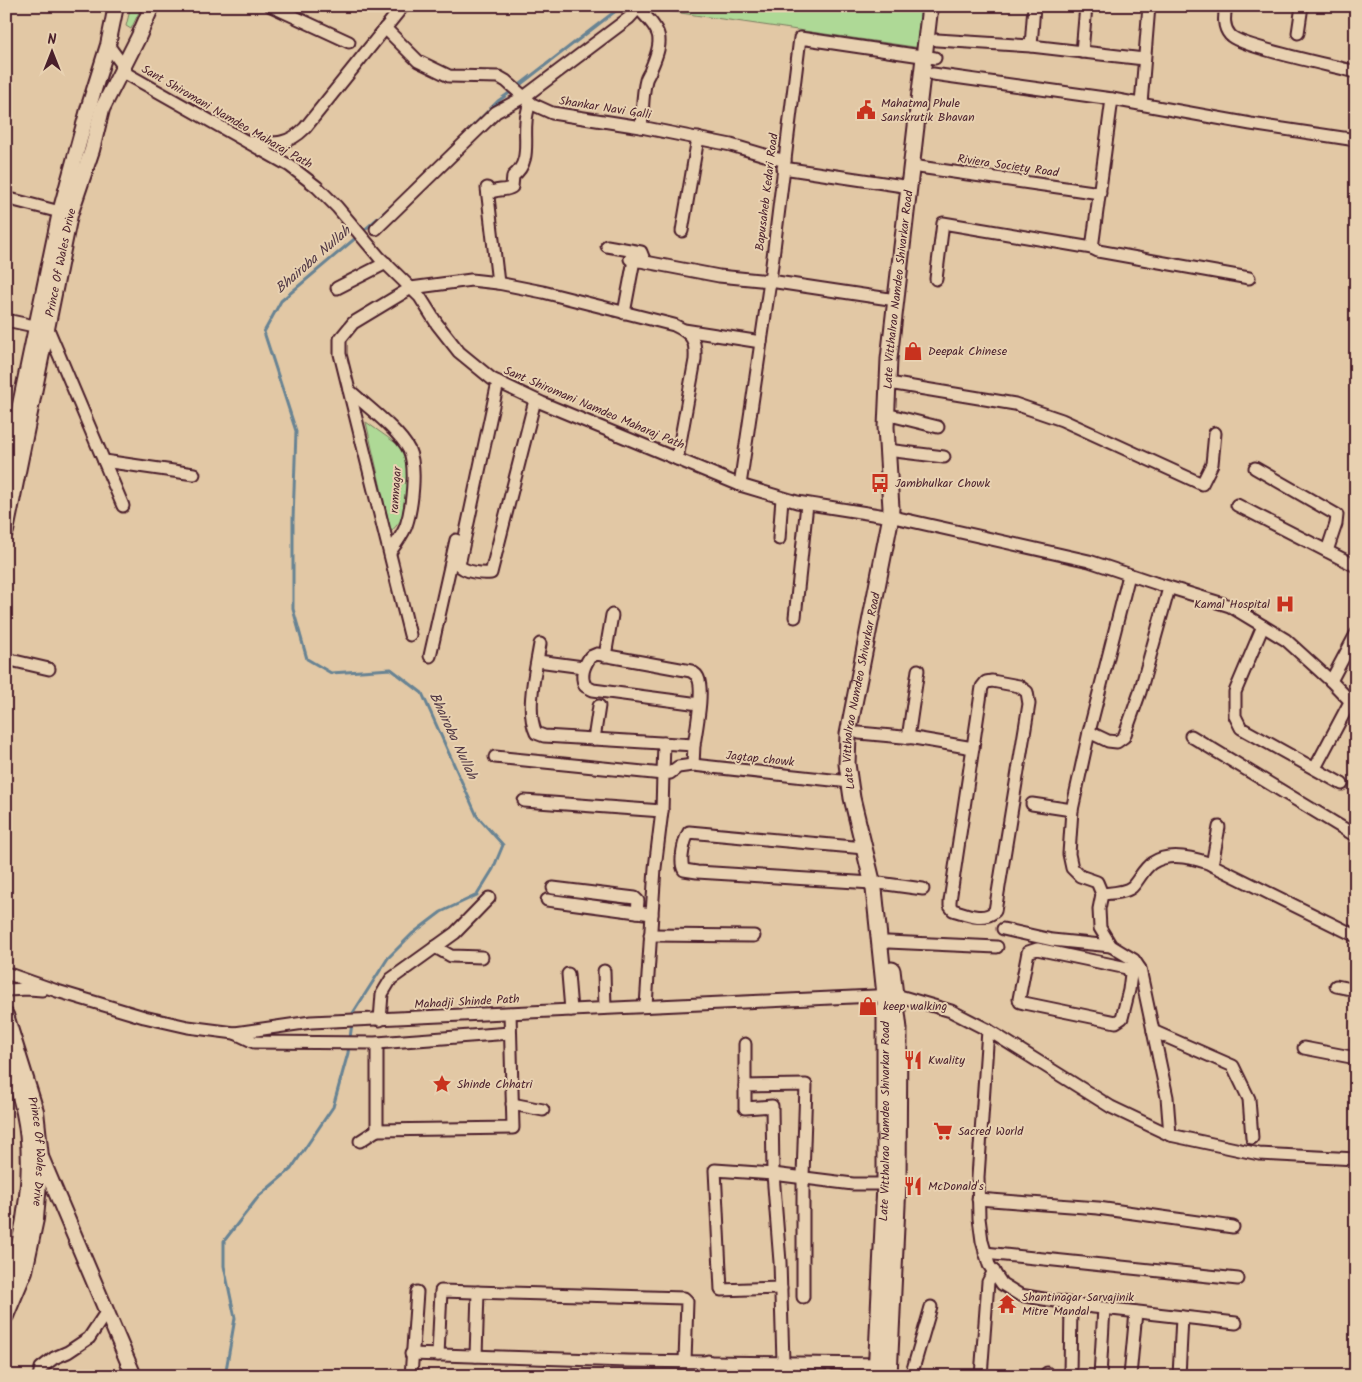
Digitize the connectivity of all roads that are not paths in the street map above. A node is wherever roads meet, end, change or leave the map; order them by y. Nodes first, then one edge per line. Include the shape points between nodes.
1 (116, 6) edge
2 (152, 6) edge
3 (271, 6) edge
4 (403, 6) edge
5 (930, 6) edge
6 (940, 6) edge
7 (1034, 6) edge
8 (1086, 6) edge
9 (1149, 6) edge
10 (1226, 6) edge
11 (1302, 6) edge
12 (639, 7) edge
13 (385, 28) junction
14 (1298, 33) dead end
15 (937, 40) junction
16 (349, 42) dead end
17 (108, 44) junction
18 (1030, 46) junction
19 (1082, 52) junction
20 (930, 57) junction
21 (1144, 59) junction
22 (124, 67) junction
23 (1356, 72) edge
24 (933, 74) junction
25 (1112, 98) junction
26 (527, 100) junction
27 (1141, 104) junction
28 (641, 127) junction
29 (698, 138) junction
30 (1356, 140) edge
31 (246, 142) junction
32 (784, 164) junction
33 (916, 167) junction
34 (910, 187) junction
35 (1100, 193) junction
36 (6, 198) edge
37 (60, 212) junction
38 (376, 229) dead end
39 (682, 231) dead end
40 (607, 246) dead end
41 (1092, 248) junction
42 (382, 260) junction
43 (634, 260) junction
44 (1249, 278) dead end
45 (936, 279) dead end
46 (770, 281) junction
47 (498, 283) junction
48 (337, 288) dead end
49 (411, 288) junction
50 (896, 300) junction
51 (624, 313) junction
52 (6, 320) edge
53 (42, 327) junction
54 (684, 330) junction
55 (761, 342) junction
56 (495, 381) junction
57 (895, 384) junction
58 (349, 390) junction
59 (535, 400) junction
60 (894, 416) junction
61 (938, 427) dead end
62 (10, 432) edge
63 (1215, 433) dead end
64 (895, 451) junction
65 (944, 457) dead end
66 (678, 459) junction
67 (104, 461) junction
68 (1255, 468) dead end
69 (6, 472) edge
70 (194, 474) dead end
71 (740, 485) junction
72 (782, 498) junction
73 (807, 504) junction
74 (1237, 505) dead end
75 (123, 506) dead end
76 (894, 518) junction
77 (6, 531) edge
78 (779, 539) dead end
79 (1328, 551) junction
80 (390, 552) junction
81 (1356, 566) edge
82 (1129, 575) junction
83 (1169, 588) junction
84 (612, 615) dead end
85 (795, 617) dead end
86 (1263, 626) junction
87 (1356, 634) edge
88 (410, 635) dead end
89 (540, 644) dead end
90 (430, 656) dead end
91 (605, 656) junction
92 (6, 659) edge
93 (538, 661) junction
94 (583, 667) junction
95 (49, 669) dead end
96 (918, 670) dead end
97 (1330, 681) junction
98 (700, 704) junction
99 (1353, 704) edge
100 (598, 706) dead end
101 (1089, 732) junction
102 (858, 733) junction
103 (1191, 736) dead end
104 (908, 738) junction
105 (594, 739) junction
106 (664, 743) junction
107 (694, 745) junction
108 (973, 748) junction
109 (495, 757) dead end
110 (692, 765) junction
111 (1315, 768) junction
112 (666, 774) junction
113 (850, 782) junction
114 (1342, 784) dead end
115 (524, 801) dead end
116 (1032, 804) dead end
117 (1072, 810) junction
118 (662, 811) junction
119 (1219, 827) dead end
120 (1356, 836) edge
121 (864, 848) junction
122 (1212, 865) junction
123 (876, 883) junction
124 (553, 888) dead end
125 (924, 889) dead end
126 (1102, 894) junction
127 (489, 898) dead end
128 (546, 900) dead end
129 (637, 912) junction
130 (652, 914) junction
131 (1003, 929) dead end
132 (650, 934) junction
133 (754, 936) dead end
134 (1356, 936) edge
135 (888, 942) junction
136 (1111, 946) junction
137 (436, 947) junction
138 (997, 948) dead end
139 (482, 956) dead end
140 (1126, 968) junction
141 (1140, 969) junction
142 (604, 971) dead end
143 (6, 973) edge
144 (568, 974) dead end
145 (1336, 986) dead end
146 (6, 990) edge
147 (1356, 990) edge
148 (56, 991) junction
149 (891, 995) junction
150 (646, 1006) junction
151 (605, 1008) junction
152 (571, 1010) junction
153 (510, 1013) junction
154 (6, 1015) edge
155 (374, 1020) junction
156 (988, 1030) junction
157 (1153, 1031) junction
158 (235, 1033) junction
159 (510, 1033) junction
160 (377, 1043) junction
161 (744, 1044) dead end
162 (1304, 1048) dead end
163 (6, 1054) edge
164 (1356, 1058) edge
165 (745, 1086) junction
166 (512, 1104) junction
167 (544, 1110) dead end
168 (376, 1130) junction
169 (1170, 1135) junction
170 (1252, 1138) dead end
171 (360, 1141) dead end
172 (35, 1157) junction
173 (1356, 1159) edge
174 (773, 1174) junction
175 (803, 1176) junction
176 (891, 1184) junction
177 (978, 1199) junction
178 (1233, 1227) dead end
179 (985, 1253) junction
180 (994, 1271) junction
181 (1238, 1279) dead end
182 (6, 1284) edge
183 (781, 1288) junction
184 (417, 1292) dead end
185 (478, 1292) junction
186 (803, 1297) dead end
187 (1071, 1304) junction
188 (931, 1307) dead end
189 (1104, 1308) junction
190 (107, 1311) junction
191 (1136, 1312) junction
192 (6, 1316) edge
193 (1182, 1317) junction
194 (1236, 1323) dead end
195 (411, 1354) junction
196 (438, 1355) junction
197 (476, 1356) junction
198 (685, 1361) junction
199 (708, 1361) junction
200 (783, 1362) junction
201 (882, 1370) edge
202 (39, 1376) edge
203 (134, 1376) edge
204 (410, 1376) edge
205 (708, 1376) edge
206 (911, 1376) edge
207 (981, 1376) edge
208 (1070, 1376) edge
209 (1100, 1376) edge
210 (1130, 1376) edge
211 (1179, 1376) edge

1 - 17 street, Prince Of Wales Drive
2 - 22 street, Prince Of Wales Drive
3 - 16 street
4 - 13 street
5 - 20 main road, Late Vitthalrao Namdeo Shivarkar Road
6 - 15 main road, Late Vitthalrao Namdeo Shivarkar Road
7 - 18 street
8 - 19 street
9 - 21 street
10 - 23 street via 1224,21 1232,38 1255,47
11 - 14 street
12 - 26 street
12 - 28 street via 660,35 646,79
13 - 26 street, Shankar Navi Galli via 418,61 444,74 459,77 499,77
13 - 31 street via 295,138 283,143
15 - 18 street
15 - 20 main road, Late Vitthalrao Namdeo Shivarkar Road
17 - 22 street, Sant Shiromani Namdeo Maharaj Path
17 - 37 street, Prince Of Wales Drive
18 - 19 street
19 - 21 street
20 - 24 main road, Late Vitthalrao Namdeo Shivarkar Road
20 - 32 street, Bapusaheb Kedari Road via 800,38
20 - 33 main road, Late Vitthalrao Namdeo Shivarkar Road
21 - 27 street
22 - 31 street, Sant Shiromani Namdeo Maharaj Path via 127,74
22 - 53 street, Prince Of Wales Drive via 102,109 70,215
24 - 25 street
24 - 33 main road, Late Vitthalrao Namdeo Shivarkar Road
25 - 27 street
25 - 35 street
26 - 28 street, Shankar Navi Galli via 552,113
26 - 38 street via 496,112
26 - 47 street via 525,160 520,171 513,176 512,187 487,189
27 - 30 street
28 - 29 street, Shankar Navi Galli
29 - 32 street, Shankar Navi Galli via 731,145
29 - 39 street
31 - 42 street, Sant Shiromani Namdeo Maharaj Path via 290,166 317,187
32 - 34 street, Shankar Navi Galli
32 - 46 street, Bapusaheb Kedari Road
33 - 34 main road, Late Vitthalrao Namdeo Shivarkar Road
33 - 35 street, Riviera Society Road
33 - 57 main road, Late Vitthalrao Namdeo Shivarkar Road
34 - 50 main road, Late Vitthalrao Namdeo Shivarkar Road
35 - 41 street
36 - 37 street
37 - 53 street, Prince Of Wales Drive
40 - 43 street via 641,252 643,257
41 - 44 street
41 - 45 street via 943,224
42 - 48 street
42 - 49 street, Sant Shiromani Namdeo Maharaj Path
43 - 46 street via 719,276
43 - 51 street
46 - 50 street
46 - 55 street, Bapusaheb Kedari Road
47 - 49 street via 471,280
47 - 51 street
49 - 56 street, Sant Shiromani Namdeo Maharaj Path via 459,352
49 - 58 street via 353,323 340,339 340,354
50 - 76 main road, Late Vitthalrao Namdeo Shivarkar Road via 886,413
51 - 54 street
52 - 53 street
53 - 62 street, Prince Of Wales Drive
53 - 67 street
53 - 77 street, Prince Of Wales Drive
54 - 55 street
54 - 66 street via 692,337 695,354
55 - 71 street, Bapusaheb Kedari Road
56 - 59 street, Sant Shiromani Namdeo Maharaj Path
56 - 59 street via 458,565 461,568 491,573
56 - 90 street
57 - 60 main road, Late Vitthalrao Namdeo Shivarkar Road
57 - 63 street via 1015,404 1062,420 1202,484 1212,464
58 - 80 street
58 - 80 street, ramnagar via 400,437 409,451 413,470 410,512 400,540
59 - 66 street, Sant Shiromani Namdeo Maharaj Path
60 - 61 street
60 - 64 main road, Late Vitthalrao Namdeo Shivarkar Road
62 - 69 street, Prince Of Wales Drive
64 - 65 street
64 - 76 main road, Late Vitthalrao Namdeo Shivarkar Road
66 - 71 street, Sant Shiromani Namdeo Maharaj Path
67 - 70 street
67 - 75 street
68 - 79 street via 1337,515
71 - 72 street, Sant Shiromani Namdeo Maharaj Path
72 - 73 street, Sant Shiromani Namdeo Maharaj Path
72 - 78 street
73 - 76 street, Sant Shiromani Namdeo Maharaj Path
73 - 85 street
74 - 79 street
76 - 82 street, Sant Shiromani Namdeo Maharaj Path via 1089,561
76 - 102 main road, Late Vitthalrao Namdeo Shivarkar Road
76 - 113 main road, Late Vitthalrao Namdeo Shivarkar Road via 848,734
79 - 81 street
80 - 88 street
82 - 83 street, Sant Shiromani Namdeo Maharaj Path
82 - 101 street
83 - 86 street, Sant Shiromani Namdeo Maharaj Path via 1230,606
83 - 101 street via 1124,737 1117,742 1108,741
84 - 91 street
86 - 97 street, Sant Shiromani Namdeo Maharaj Path via 1286,640
86 - 111 street via 1235,692 1235,716 1241,728
87 - 97 street
89 - 93 street
91 - 94 street via 597,654 590,657
91 - 98 street via 691,671 700,682
92 - 95 street
93 - 94 street
93 - 105 street via 530,712 536,733
94 - 98 street via 582,680 593,690
96 - 104 street
97 - 99 street, Sant Shiromani Namdeo Maharaj Path
98 - 107 street
99 - 111 street
100 - 105 street
101 - 117 street
102 - 104 street
102 - 123 main road, Late Vitthalrao Namdeo Shivarkar Road via 857,775
103 - 120 street
104 - 108 street
105 - 106 street
106 - 107 street
106 - 112 street
107 - 110 street
108 - 108 street via 982,687 986,682 992,680 1019,686 1027,692 1029,704 995,911 983,917 953,910 950,906
109 - 112 street
110 - 112 street, Jagtap chowk via 678,767
110 - 113 street, Jagtap chowk
111 - 114 street
112 - 118 street
113 - 121 main road, Late Vitthalrao Namdeo Shivarkar Road
115 - 118 street
116 - 117 street
117 - 126 street via 1069,854 1072,868 1080,876 1097,882
118 - 130 street
119 - 122 street
121 - 123 main road, Late Vitthalrao Namdeo Shivarkar Road
121 - 123 street via 688,832 682,866 684,870 697,872
122 - 126 street via 1191,857 1172,857 1152,863 1131,888
122 - 134 street
123 - 125 street
123 - 135 main road, Late Vitthalrao Namdeo Shivarkar Road
123 - 149 main road, Late Vitthalrao Namdeo Shivarkar Road
124 - 129 street via 635,898 638,901
126 - 136 street via 1100,928
127 - 137 street via 455,933
128 - 129 street
129 - 130 street
130 - 132 street
131 - 136 street via 1052,940
132 - 133 street
132 - 150 street
135 - 138 street
135 - 149 main road, Late Vitthalrao Namdeo Shivarkar Road
136 - 141 street via 1134,960
137 - 139 street via 451,956
137 - 155 street via 391,979 382,994
140 - 140 street via 1032,950 1028,952 1018,999 1024,1004 1120,1021 1131,974
140 - 141 street
141 - 157 street
142 - 151 street
143 - 148 street, Mahadji Shinde Path
144 - 152 street
145 - 147 street
146 - 148 street, Mahadji Shinde Path
148 - 158 street, Mahadji Shinde Path via 181,1026
149 - 150 street, Mahadji Shinde Path
149 - 156 street, Mahadji Shinde Path via 951,1011
149 - 176 main road, Late Vitthalrao Namdeo Shivarkar Road via 899,1029
150 - 151 street, Mahadji Shinde Path
151 - 152 street, Mahadji Shinde Path
152 - 153 street, Mahadji Shinde Path
153 - 155 street, Mahadji Shinde Path
153 - 159 street
154 - 172 street, Prince Of Wales Drive via 36,1111
155 - 158 street, Mahadji Shinde Path via 311,1022
156 - 169 street, Mahadji Shinde Path via 1111,1107
156 - 177 street
157 - 169 street via 1167,1097
157 - 170 street via 1233,1066 1249,1099
158 - 160 street via 254,1042
159 - 160 street
159 - 166 street
160 - 168 street
161 - 165 street
162 - 164 street
163 - 172 street, Prince Of Wales Drive
165 - 174 street via 745,1108 772,1106
165 - 175 street via 806,1085
166 - 167 street
166 - 168 street via 513,1128
168 - 171 street
169 - 173 street, Mahadji Shinde Path via 1259,1154
172 - 182 street, Prince Of Wales Drive via 13,1267
172 - 190 street
172 - 192 street, Prince Of Wales Drive via 36,1220 25,1271
174 - 175 street
174 - 183 street
174 - 183 street via 715,1170 721,1290
175 - 176 street via 853,1184
175 - 186 street
176 - 201 main road, Late Vitthalrao Namdeo Shivarkar Road
177 - 178 street via 1098,1208
177 - 179 street
179 - 180 street
179 - 181 street
180 - 187 street via 1002,1284 1020,1295
180 - 207 street via 988,1282
183 - 200 street
184 - 195 street
185 - 196 street via 441,1291
185 - 197 street
185 - 198 street via 684,1298 687,1301
187 - 189 street
187 - 208 street
188 - 206 street
189 - 191 street
189 - 209 street
190 - 202 street via 89,1338 54,1358 41,1368
190 - 203 street
191 - 193 street
191 - 210 street
193 - 194 street
193 - 211 street
195 - 196 street
195 - 204 street
196 - 197 street
197 - 198 street
198 - 199 street
199 - 200 street
199 - 205 street
200 - 201 street

